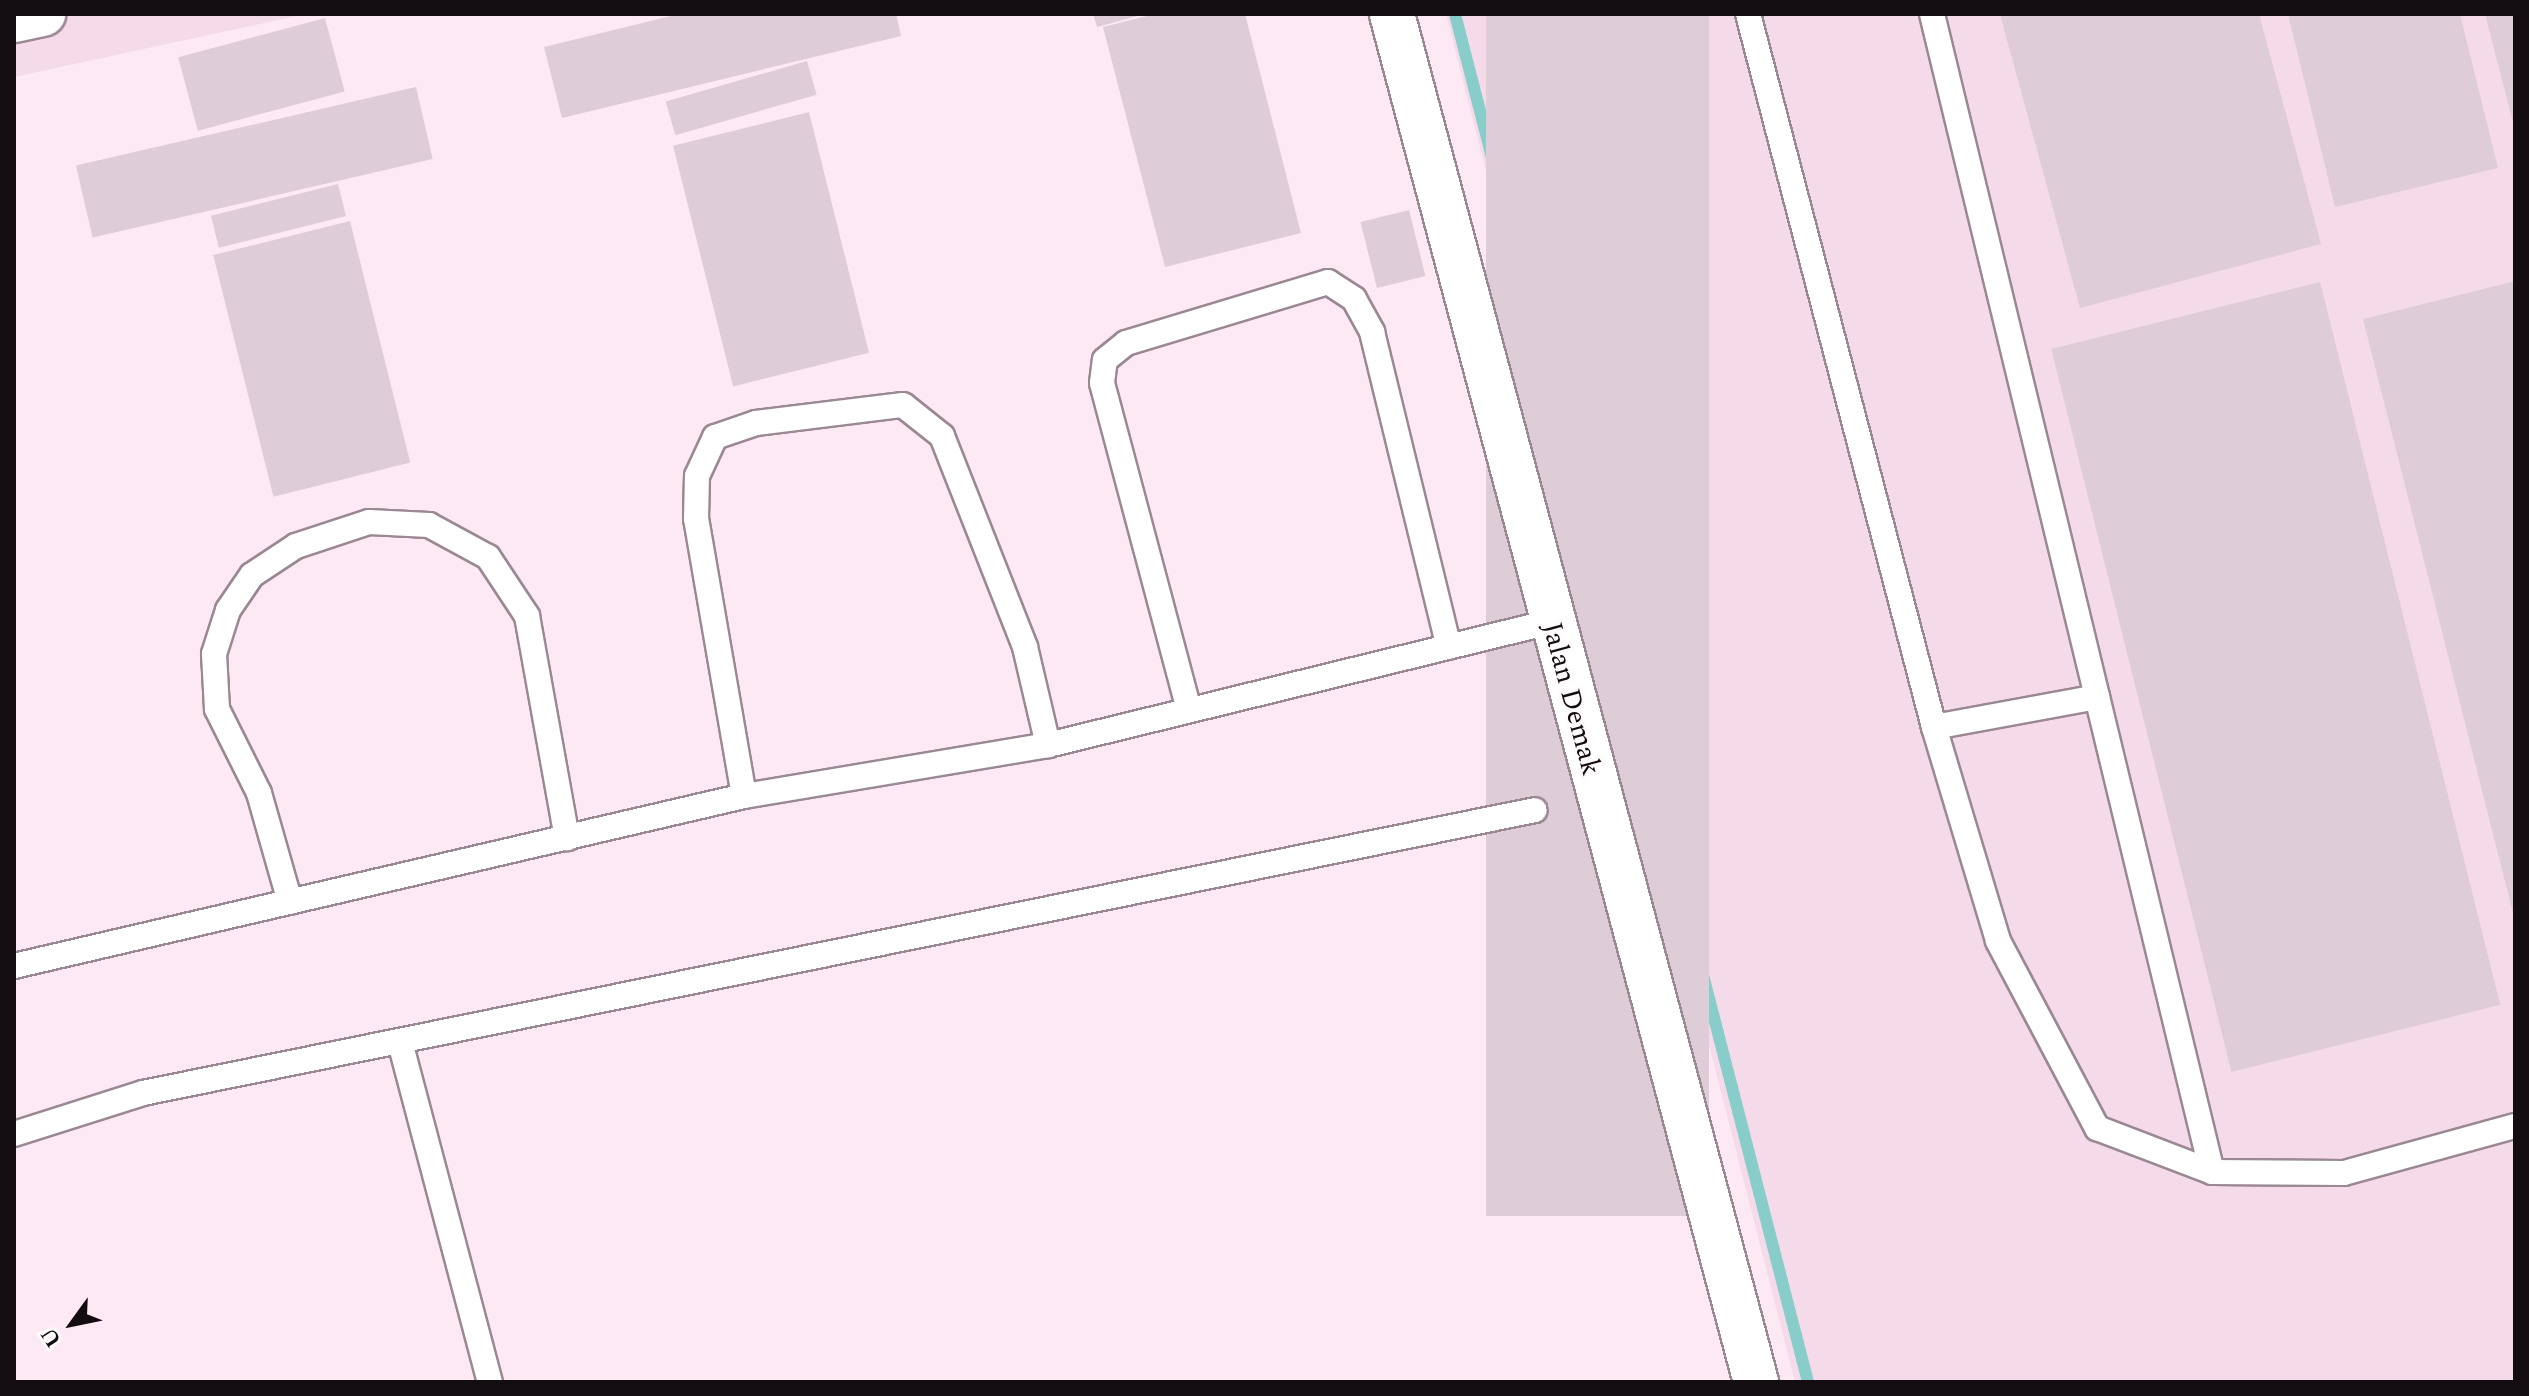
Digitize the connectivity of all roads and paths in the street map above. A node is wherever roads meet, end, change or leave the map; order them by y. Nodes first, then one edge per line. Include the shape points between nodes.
1 (43, 14) edge
2 (1392, 14) edge
3 (1748, 14) edge
4 (1932, 14) edge
5 (14, 20) edge
6 (1550, 622) junction
7 (1449, 647) junction
8 (2097, 697) junction
9 (1189, 710) junction
10 (1934, 727) junction
11 (1048, 745) junction
12 (744, 796) junction
13 (1535, 810) dead end
14 (567, 838) junction
15 (290, 902) junction
16 (14, 966) edge
17 (400, 1042) junction
18 (2515, 1126) edge
19 (14, 1134) edge
20 (2212, 1172) junction
21 (490, 1382) edge
22 (1756, 1382) edge

1 - 5 main road
2 - 6 main road, Jalan Demak
3 - 10 lane
4 - 8 lane
6 - 7 lane
6 - 22 main road, Jalan Demak
7 - 9 lane
7 - 9 lane via 1372,332 1354,299 1328,282 1126,343 1105,360 1102,383
8 - 10 lane
8 - 20 lane
9 - 11 lane
10 - 20 lane via 1998,941 2097,1128
11 - 12 lane
11 - 12 lane via 1025,647 942,436 903,405 756,423 715,437 697,476 696,519
12 - 14 lane
13 - 17 lane
14 - 15 lane
14 - 15 lane via 527,616 488,557 429,525 369,522 296,546 252,575 228,610 214,654 217,709 259,793
15 - 16 lane
17 - 19 lane via 143,1093
17 - 21 lane
18 - 20 lane via 2344,1173

